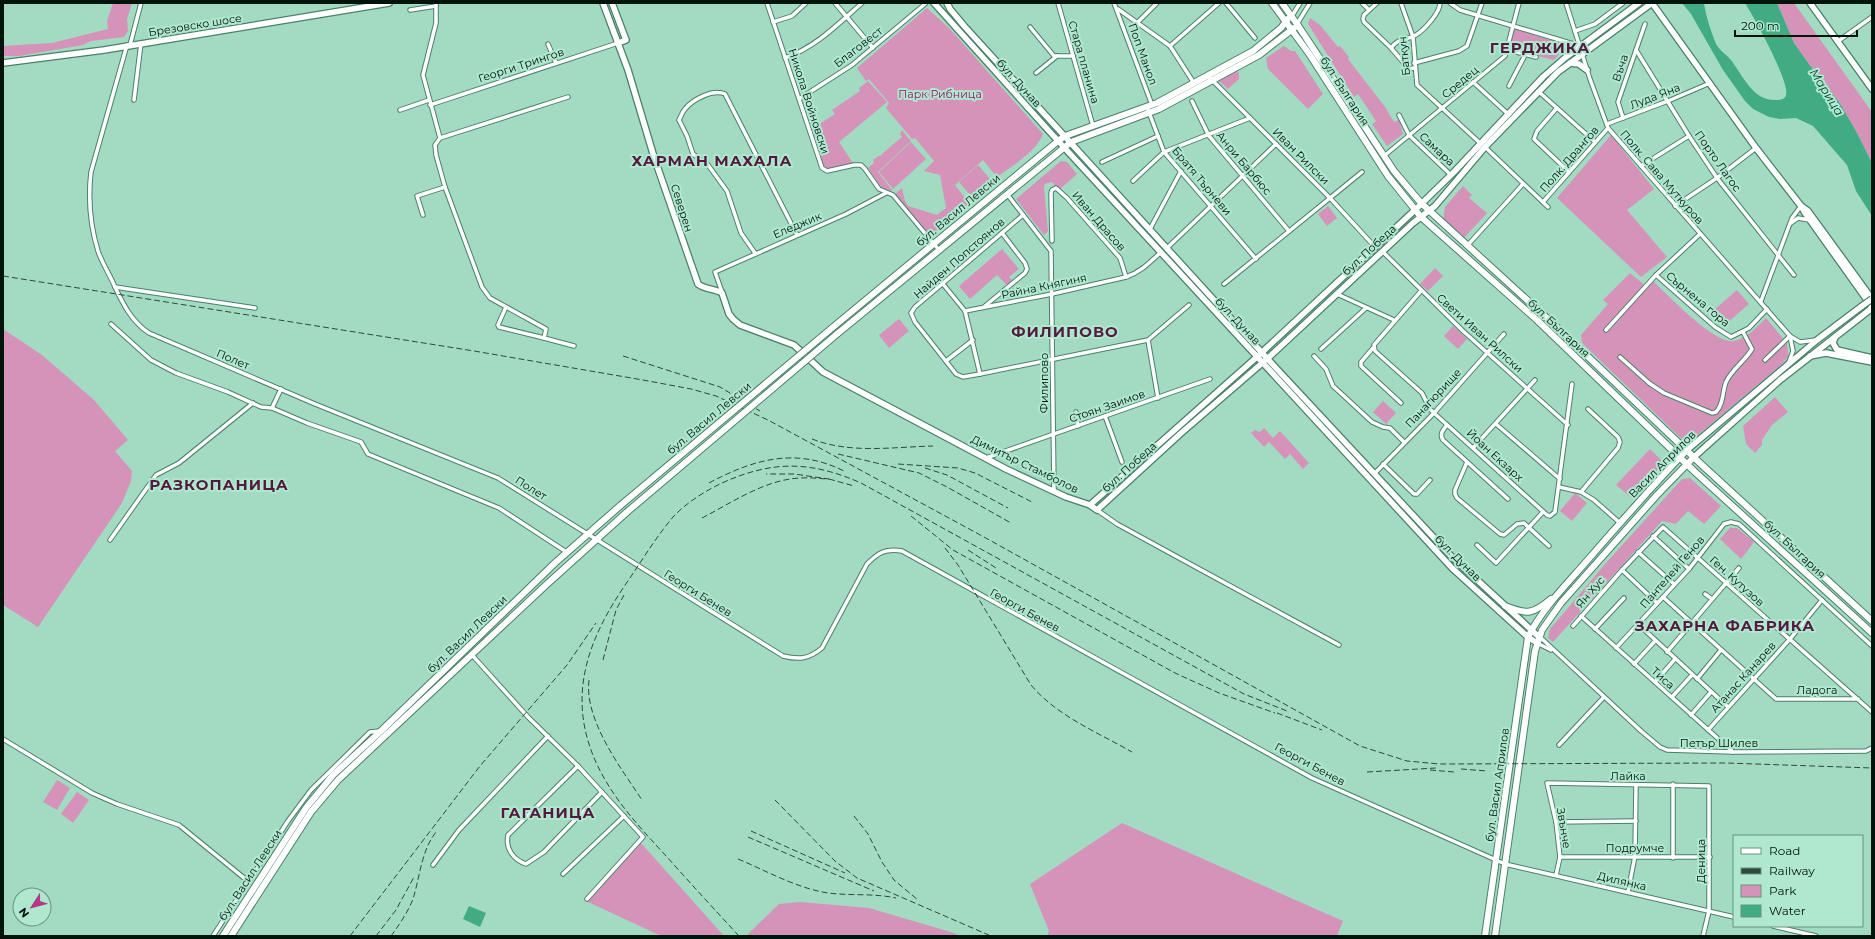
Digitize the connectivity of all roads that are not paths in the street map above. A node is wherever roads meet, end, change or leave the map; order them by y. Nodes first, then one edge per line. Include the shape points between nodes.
1 (141, 3) edge
2 (389, 3) edge
3 (603, 3) edge
4 (612, 3) edge
5 (767, 3) edge
6 (806, 3) edge
7 (835, 3) edge
8 (862, 3) edge
9 (934, 3) edge
10 (947, 3) edge
11 (1058, 3) edge
12 (1114, 3) edge
13 (1158, 3) edge
14 (1219, 3) edge
15 (1226, 3) edge
16 (1272, 3) edge
17 (1282, 3) edge
18 (1300, 3) edge
19 (1310, 3) edge
20 (1362, 3) edge
21 (1377, 3) edge
22 (1401, 3) edge
23 (1440, 3) edge
24 (1450, 3) edge
25 (1482, 3) edge
26 (1519, 3) edge
27 (1566, 3) edge
28 (1623, 3) edge
29 (1639, 3) edge
30 (925, 4) edge
31 (1651, 4) edge
32 (1812, 4) edge
33 (436, 5) edge
34 (1117, 8) junction
35 (410, 10) dead end
36 (1369, 10) junction
37 (1292, 16) junction
38 (1477, 16) junction
39 (847, 17) junction
40 (1872, 18) edge
41 (773, 22) junction
42 (1286, 22) junction
43 (1137, 23) junction
44 (1297, 24) junction
45 (1645, 24) dead end
46 (1030, 27) dead end
47 (1513, 27) junction
48 (1292, 30) junction
49 (1575, 31) junction
50 (1413, 37) junction
51 (1255, 38) dead end
52 (1838, 42) junction
53 (141, 43) junction
54 (618, 43) junction
55 (1567, 43) junction
56 (548, 44) dead end
57 (128, 45) junction
58 (1170, 46) junction
59 (1580, 46) junction
60 (873, 48) junction
61 (1391, 48) junction
62 (1508, 50) junction
63 (1636, 50) junction
64 (1582, 54) junction
65 (1525, 55) junction
66 (1057, 56) junction
67 (1073, 56) junction
68 (1536, 57) dead end
69 (1566, 57) junction
70 (785, 58) junction
71 (3, 63) edge
72 (556, 63) junction
73 (1414, 63) junction
74 (1570, 63) junction
75 (1414, 68) junction
76 (1587, 70) junction
77 (1036, 73) dead end
78 (1210, 78) junction
79 (1192, 80) dead end
80 (1473, 82) junction
81 (1710, 83) junction
82 (1509, 86) dead end
83 (1872, 88) edge
84 (1538, 91) junction
85 (568, 97) dead end
86 (798, 99) junction
87 (134, 100) dead end
88 (429, 100) junction
89 (1192, 101) dead end
90 (1668, 101) junction
91 (430, 105) junction
92 (1557, 108) junction
93 (1151, 109) junction
94 (1442, 109) junction
95 (400, 110) dead end
96 (1508, 114) junction
97 (1399, 115) dead end
98 (1250, 118) junction
99 (1623, 118) junction
100 (1093, 126) junction
101 (1607, 126) junction
102 (1409, 135) junction
103 (1065, 136) junction
104 (1158, 136) junction
105 (1209, 136) junction
106 (1689, 136) junction
107 (440, 138) junction
108 (1058, 141) junction
109 (1071, 142) junction
110 (1595, 142) junction
111 (1276, 144) junction
112 (1483, 145) junction
113 (1064, 147) junction
114 (1756, 148) junction
115 (1164, 152) junction
116 (1384, 156) junction
117 (1102, 162) dead end
118 (1641, 166) junction
119 (1181, 171) junction
120 (1362, 172) dead end
121 (1570, 172) junction
122 (1244, 175) junction
123 (1451, 175) junction
124 (1717, 178) junction
125 (1133, 181) dead end
126 (1523, 184) junction
127 (445, 187) junction
128 (886, 193) junction
129 (1007, 194) junction
130 (1330, 198) junction
131 (1542, 202) junction
132 (1421, 203) junction
133 (1211, 205) junction
134 (1675, 206) junction
135 (1801, 206) junction
136 (1548, 207) dead end
137 (1415, 210) junction
138 (1429, 210) junction
139 (423, 215) dead end
140 (1023, 215) junction
141 (1421, 217) junction
142 (1809, 220) junction
143 (1790, 224) junction
144 (1150, 228) junction
145 (1289, 232) junction
146 (1002, 233) junction
147 (1700, 234) junction
148 (797, 235) junction
149 (1052, 241) dead end
150 (934, 244) junction
151 (1467, 246) junction
152 (1375, 247) junction
153 (1167, 248) junction
154 (939, 250) junction
155 (1162, 252) junction
156 (1383, 252) junction
157 (755, 253) junction
158 (1778, 256) junction
159 (1256, 259) junction
160 (1656, 275) junction
161 (1794, 275) dead end
162 (1126, 276) junction
163 (943, 284) junction
164 (1224, 284) dead end
165 (115, 287) junction
166 (1421, 291) junction
167 (722, 293) junction
168 (1052, 294) junction
169 (1337, 294) junction
170 (1872, 299) edge
171 (1761, 301) junction
172 (1189, 306) dead end
173 (506, 307) junction
174 (984, 307) junction
175 (255, 308) dead end
176 (1366, 308) junction
177 (1872, 308) edge
178 (1767, 309) junction
179 (965, 311) junction
180 (1394, 320) junction
181 (111, 324) dead end
182 (1606, 330) dead end
183 (1743, 332) junction
184 (1504, 334) dead end
185 (1836, 335) junction
186 (1790, 336) junction
187 (544, 338) junction
188 (973, 340) junction
189 (1148, 340) junction
190 (1817, 340) junction
191 (574, 346) dead end
192 (1373, 348) junction
193 (1322, 349) dead end
194 (1487, 352) junction
195 (1260, 354) junction
196 (1314, 356) dead end
197 (1620, 357) dead end
198 (1808, 357) junction
199 (1872, 358) edge
200 (1052, 359) junction
201 (1266, 360) junction
202 (1765, 360) dead end
203 (946, 361) junction
204 (1872, 362) edge
205 (1787, 364) junction
206 (980, 374) junction
207 (1210, 379) dead end
208 (1535, 380) dead end
209 (1572, 384) dead end
210 (1528, 388) junction
211 (281, 389) junction
212 (1158, 398) junction
213 (253, 403) junction
214 (1401, 403) dead end
215 (272, 408) junction
216 (1588, 409) dead end
217 (1076, 412) dead end
218 (1434, 413) junction
219 (1105, 416) junction
220 (1496, 424) junction
221 (1447, 425) junction
222 (1568, 425) junction
223 (1078, 426) junction
224 (1053, 435) junction
225 (1404, 442) junction
226 (1473, 448) junction
227 (1687, 450) junction
228 (1694, 457) junction
229 (986, 458) junction
230 (1680, 458) junction
231 (1122, 462) dead end
232 (1467, 462) junction
233 (1383, 464) junction
234 (1686, 464) junction
235 (1374, 472) junction
236 (1560, 479) junction
237 (1430, 480) dead end
238 (1559, 487) junction
239 (1054, 491) junction
240 (1581, 492) junction
241 (1508, 499) dead end
242 (1090, 505) junction
243 (1097, 510) junction
244 (1543, 512) junction
245 (1620, 523) junction
246 (1724, 524) joint
247 (1663, 527) joint
248 (1530, 528) junction
249 (588, 534) junction
250 (1653, 536) junction
251 (596, 539) junction
252 (110, 540) dead end
253 (1477, 545) dead end
254 (1549, 546) dead end
255 (568, 552) junction
256 (1638, 552) junction
257 (1698, 557) junction
258 (1739, 568) dead end
259 (1689, 569) junction
260 (1622, 570) junction
261 (1725, 583) junction
262 (1674, 584) junction
263 (1562, 590) junction
264 (1841, 592) junction
265 (1705, 594) dead end
266 (1663, 597) junction
267 (1624, 598) dead end
268 (1712, 599) junction
269 (1835, 599) junction
270 (1822, 600) junction
271 (1657, 603) junction
272 (1505, 606) junction
273 (1581, 616) junction
274 (1872, 621) edge
275 (1638, 624) junction
276 (1691, 624) junction
277 (1573, 626) dead end
278 (1595, 629) junction
279 (1532, 630) junction
280 (1872, 633) edge
281 (1528, 637) junction
282 (1790, 639) junction
283 (1538, 640) junction
284 (1655, 641) junction
285 (1339, 645) dead end
286 (1872, 646) edge
287 (1616, 648) junction
288 (1721, 650) junction
289 (1556, 652) junction
290 (1667, 652) junction
291 (472, 656) junction
292 (1675, 659) junction
293 (1634, 664) junction
294 (1692, 675) junction
295 (1697, 679) junction
296 (1754, 679) junction
297 (1655, 682) junction
298 (1711, 692) junction
299 (1604, 697) junction
300 (1672, 698) junction
301 (1858, 699) junction
302 (1728, 707) junction
303 (1872, 712) edge
304 (1691, 714) junction
305 (1708, 730) junction
306 (384, 734) junction
307 (548, 736) junction
308 (3, 739) edge
309 (1559, 745) dead end
310 (1872, 748) edge
311 (1733, 752) junction
312 (578, 766) junction
313 (1547, 783) joint
314 (1673, 784) junction
315 (1636, 785) junction
316 (1709, 786) joint
317 (602, 792) junction
318 (624, 816) junction
319 (1636, 821) junction
320 (1556, 822) junction
321 (1635, 856) junction
322 (1560, 857) junction
323 (1710, 857) junction
324 (1673, 858) junction
325 (1497, 860) junction
326 (1505, 864) junction
327 (434, 865) dead end
328 (563, 874) dead end
329 (1556, 875) junction
330 (250, 882) junction
331 (1628, 892) junction
332 (587, 899) dead end
333 (1709, 911) junction
334 (1733, 917) edge
335 (1777, 927) edge
336 (213, 936) edge
337 (223, 936) edge
338 (231, 936) edge
339 (1485, 936) edge
340 (1495, 936) edge
341 (1703, 936) edge
342 (1816, 936) edge

1 - 57 street, Полет
2 - 53 main road, Брезовско шосе
3 - 54 main road, Северен
4 - 54 main road via 626,40
5 - 41 street, Никола Войновски
6 - 41 street via 792,16
7 - 39 street
8 - 39 street
9 - 108 main road, бул. Дунав
10 - 103 main road, бул. Дунав via 965,27
11 - 67 street, Стара планина
12 - 34 street, Поп Манол
13 - 43 street
14 - 58 street
15 - 51 street
16 - 42 main road, бул. България
17 - 37 main road, бул. България
18 - 37 street
19 - 44 street
20 - 36 street
21 - 36 street
22 - 50 street, Баткун
23 - 50 street via 1437,13
24 - 38 street
25 - 38 street
26 - 47 street, Средец
27 - 49 street, Полк. Сава Муткуров
28 - 49 street via 1595,24
29 - 59 main road, бул. Победа
30 - 60 street, Благовест
31 - 64 main road, бул. Победа
31 - 81 main road
32 - 52 main road
33 - 35 street
33 - 88 street via 436,23 423,75
34 - 43 street
34 - 93 street, Поп Манол
36 - 61 street via 1363,17 1364,22
37 - 42 main road, бул. Васил Левски
37 - 44 main road, бул. България
38 - 47 street
38 - 73 street via 1467,46 1459,51
39 - 60 street
39 - 70 street via 802,52
40 - 52 street
41 - 70 street, Никола Войновски
42 - 48 main road, бул. България
42 - 78 main road, бул. Васил Левски via 1253,51
43 - 58 street
44 - 48 main road, бул. Васил Левски
44 - 116 main road, бул. България
45 - 63 street, Въча
46 - 66 street via 1054,56
47 - 55 street
47 - 62 street, Средец
48 - 78 main road, бул. Васил Левски via 1259,55
48 - 137 main road, бул. България via 1388,176
49 - 59 street, Полк. Сава Муткуров
50 - 61 street via 1396,42
50 - 73 street, Баткун
52 - 83 main road
53 - 57 main road, Брезовско шосе
53 - 87 street
54 - 72 street, Георги Трингов
54 - 167 main road, Северен via 695,281 705,289
55 - 59 street
55 - 69 street via 1569,50
56 - 72 street
57 - 71 main road, Брезовско шосе
57 - 165 street, Полет via 91,172 89,190 91,219 98,251
58 - 79 street
59 - 64 street, Полк. Сава Муткуров
59 - 69 main road, бул. Победа
60 - 86 street, Благовест via 852,66
61 - 75 street via 1409,69
62 - 65 street
62 - 80 street, Средец via 1506,56
63 - 90 street, Порто Лагос
63 - 99 street, Въча via 1618,102
64 - 74 main road, бул. Победа
64 - 76 street, Полк. Сава Муткуров
65 - 68 street
65 - 82 street
66 - 67 street
66 - 77 street
67 - 100 street, Стара планина
69 - 96 main road, бул. Победа
70 - 86 street, Никола Войновски
72 - 91 street, Георги Трингов
73 - 75 street, Баткун
74 - 76 main road via 1579,64
74 - 84 main road, бул. Победа
75 - 94 street, Баткун via 1417,85
76 - 101 street, Полк. Сава Муткуров
78 - 93 main road, бул. Васил Левски
78 - 98 street, Иван Рилски
80 - 94 street, Средец
80 - 96 street
81 - 90 street, Луда Яна
81 - 114 main road
84 - 92 street
84 - 112 main road, бул. Победа
85 - 107 street
86 - 128 street, Никола Войновски via 824,171 861,165 879,189
88 - 91 street
88 - 95 street
89 - 105 street, Анри Барбюс
90 - 99 street, Луда Яна
90 - 106 street, Порто Лагос
91 - 107 street
92 - 110 street
92 - 121 street via 1534,139
93 - 100 main road, бул. Васил Левски
93 - 104 street, Братя Търневи
93 - 109 main road, бул. Васил Левски
94 - 102 street, Средец
94 - 112 street
96 - 112 main road, бул. Победа
97 - 102 street, Самара
98 - 105 street
98 - 111 street, Иван Рилски
99 - 101 street, Луда Яна
100 - 103 main road, бул. Васил Левски
101 - 110 street, Полк. Дрангов
101 - 118 street, Полк. Сава Муткуров
102 - 116 street, Средец
102 - 123 street, Самара
103 - 108 main road, бул. Васил Левски
103 - 109 main road, бул. Дунав
104 - 115 street, Братя Търневи
104 - 117 street
105 - 115 street
105 - 122 street, Анри Барбюс
106 - 118 street
106 - 124 street, Порто Лагос
107 - 127 street via 435,145 436,155
108 - 113 main road, бул. Дунав
108 - 150 main road, бул. Васил Левски
109 - 113 main road, бул. Васил Левски
109 - 144 main road, бул. Дунав
110 - 121 street, Полк. Дрангов
111 - 122 street
111 - 130 street, Иван Рилски
112 - 123 main road, бул. Победа
112 - 126 street
112 - 138 main road, бул. Победа
113 - 129 main road, бул. Васил Левски
113 - 155 main road, бул. Дунав
114 - 124 street
114 - 135 main road
115 - 119 street, Братя Търневи
115 - 125 street
116 - 132 main road, бул. България
118 - 134 street, Полк. Сава Муткуров
119 - 133 street, Братя Търневи
119 - 144 street
120 - 130 street
121 - 131 street, Полк. Дрангов
122 - 133 street
122 - 145 street, Анри Барбюс
123 - 132 main road, бул. Победа
124 - 134 street
124 - 158 street, Порто Лагос
126 - 131 street
126 - 151 street
127 - 139 street via 417,196
127 - 173 street via 482,287 490,298
128 - 148 street, Еледжик
128 - 150 street, Никола Войновски via 893,195
129 - 140 street, Филипово
129 - 154 main road, бул. Васил Левски
130 - 145 street
130 - 152 street, Иван Рилски
131 - 136 street
132 - 137 main road, бул. Победа
132 - 138 main road, бул. България
133 - 153 street
133 - 159 street, Братя Търневи
134 - 147 street, Полк. Сава Муткуров
135 - 142 main road
135 - 143 street
135 - 170 main road via 1808,211
137 - 141 main road, бул. България
137 - 152 main road, бул. Победа
138 - 141 main road, бул. Победа
138 - 151 main road, бул. България
140 - 146 street, Найден Попстоянов
140 - 168 street, Филипово via 1051,251
141 - 156 main road, бул. Победа
141 - 230 main road, бул. България via 1542,325
142 - 143 street via 1798,218
142 - 177 main road
143 - 158 street
144 - 153 main road, бул. Дунав
145 - 159 street
146 - 163 street, Найден Попстоянов
146 - 174 street via 1027,269
147 - 160 street, Сърнена гора
147 - 171 street, Полк. Сава Муткуров
148 - 157 street, Еледжик
148 - 157 street via 725,94 710,94 684,110 679,120 693,154 708,165 727,191 741,233
149 - 162 street, Иван Драсов via 1051,193 1056,188 1120,258
150 - 154 street, Никола Войновски
150 - 249 main road, бул. Васил Левски, bridge
151 - 227 main road, бул. България
152 - 195 main road, бул. Победа
153 - 195 main road, бул. Дунав
154 - 251 main road, бул. Васил Левски, bridge
155 - 162 street, Райна Княгиня via 1146,266
155 - 195 main road, бул. Дунав
156 - 166 street, Свети Иван Рилски
156 - 169 main road, бул. Победа
157 - 167 street, Еледжик via 714,272
158 - 161 street, Порто Лагос
158 - 171 street
159 - 164 street
160 - 182 street, Сърнена гора
160 - 183 street, Сърнена гора via 1722,332 1730,337
162 - 168 street, Райна Княгиня
163 - 179 street
163 - 203 street, Найден Попстоянов via 915,307 911,314 914,322
165 - 175 street
165 - 211 street, Полет via 128,312 138,325 149,333
166 - 180 street
166 - 194 street, Свети Иван Рилски
167 - 229 main road, Димитър Стамболов via 729,314 736,323 794,345 826,373
168 - 174 street, Райна Княгиня
168 - 200 street, Филипово
169 - 176 street
169 - 201 main road, бул. Победа
170 - 190 main road, Васил Априлов, bridge
171 - 178 street, Полк. Сава Муткуров
172 - 189 street
173 - 187 street via 546,329
173 - 187 street via 499,327
174 - 179 street, Райна Княгиня
176 - 180 street
176 - 193 street
177 - 185 main road, Васил Априлов
178 - 183 street, Сърнена гора
178 - 186 street, Полк. Сава Муткуров
179 - 188 street
180 - 192 street
181 - 213 street via 151,360 176,373
183 - 197 street via 1752,349 1729,376 1721,405 1712,413 1664,393
184 - 194 street, Панагюрище
185 - 198 main road, Васил Априлов
185 - 199 main road via 1833,343 1836,349
186 - 190 street via 1800,342
186 - 202 street
186 - 205 street via 1793,351
187 - 191 street
188 - 203 street
188 - 206 street
189 - 200 street
189 - 212 street
190 - 205 main road, Васил Априлов
192 - 214 street via 1360,362 1360,366
192 - 218 street, Йоан Екзарх via 1422,393
194 - 210 street, Свети Иван Рилски
194 - 218 street, Панагюрище
195 - 201 main road, бул. Дунав
195 - 242 main road, бул. Победа
196 - 225 street via 1326,369 1333,386 1372,422 1390,428
198 - 204 main road via 1826,353
198 - 228 main road, Васил Априлов
200 - 206 street
200 - 224 street, Филипово
201 - 235 main road, бул. Дунав
201 - 243 main road, бул. Победа
201 - 281 main road, бул. Дунав via 1452,568
203 - 206 street, Найден Попстоянов via 956,374
205 - 227 main road, Васил Априлов
207 - 212 street, Стоян Заимов
208 - 210 street
209 - 222 street
210 - 220 street
210 - 222 street, Свети Иван Рилски
211 - 215 street
211 - 249 street, Полет via 498,478
212 - 219 street, Стоян Заимов
213 - 215 street via 267,409
213 - 252 street via 179,463 156,475
215 - 255 street via 361,442 368,454 499,508
216 - 240 street via 1618,437 1620,442 1618,448
217 - 223 street
218 - 221 street, Йоан Екзарх
218 - 225 street, Панагюрище
219 - 223 street, Стоян Заимов
219 - 231 street
220 - 226 street
220 - 236 street
221 - 226 street, Йоан Екзарх
221 - 232 street via 1441,432 1443,440
222 - 236 street
223 - 224 street, Стоян Заимов
224 - 229 street, Стоян Заимов
224 - 239 street, Филипово
225 - 233 street, Панагюрище
226 - 244 street, Йоан Екзарх
227 - 228 main road, бул. България
227 - 230 main road, Васил Априлов
228 - 234 main road, Васил Априлов
228 - 264 main road, бул. България
229 - 239 main road, Димитър Стамболов
230 - 234 main road, бул. България
230 - 245 main road, Васил Априлов
232 - 241 street
232 - 248 street via 1455,490 1457,498 1500,534 1508,533 1520,522
233 - 235 street, Панагюрище
233 - 237 street via 1414,494
234 - 269 main road, бул. България
234 - 283 main road, Васил Априлов via 1561,604
235 - 272 main road, бул. Дунав via 1450,555
236 - 238 street
238 - 240 street
238 - 244 street via 1555,512 1550,516
239 - 242 main road, Димитър Стамболов
240 - 245 street
242 - 243 main road, Димитър Стамболов
243 - 285 street, Димитър Стамболов via 1174,556
244 - 248 street
245 - 263 main road, Васил Априлов
246 - 257 street, Пантелей Генов
246 - 270 street, бул. България via 1738,524
247 - 250 street, Ян Хус
247 - 257 street, Ген. Кутузов
248 - 253 street via 1496,563
248 - 254 street
249 - 251 street, Георги Бенев
249 - 255 main road, бул. Васил Левски
250 - 256 street, Ян Хус
250 - 259 street
251 - 291 main road, бул. Васил Левски
251 - 325 street, Георги Бенев via 783,656 793,658 813,655 822,648 862,572 877,555 884,550 902,551 1312,778
255 - 306 main road, бул. Васил Левски
256 - 260 street, Ян Хус
256 - 262 street
257 - 259 street, Пантелей Генов
257 - 261 street, Ген. Кутузов
258 - 261 street
259 - 262 street, Пантелей Генов
260 - 271 street
260 - 273 street, Ян Хус
261 - 268 street
261 - 282 street, Ген. Кутузов
262 - 266 street, Пантелей Генов
263 - 272 main road via 1533,612 1520,612
263 - 279 main road, Васил Априлов
264 - 269 main road
264 - 274 main road, бул. България
265 - 268 street
266 - 271 street, Пантелей Генов
266 - 276 street
267 - 278 street
268 - 276 street
269 - 280 main road, бул. България
270 - 282 street, Атанас Канарев
270 - 286 street, бул. България
271 - 275 street, Пантелей Генов
272 - 279 main road, бул. Дунав
273 - 277 street, Ян Хус
273 - 278 street, Тиса
275 - 284 street
275 - 287 street, Пантелей Генов
276 - 288 street
276 - 290 street
278 - 287 street, Тиса
279 - 281 main road, Васил Априлов
279 - 283 main road, бул. Дунав
281 - 283 main road, бул. Дунав
281 - 325 main road, бул. Васил Априлов
282 - 296 street, Атанас Канарев
282 - 301 street, Ген. Кутузов
283 - 289 street, Петър Шилев
283 - 289 street, Петър Шилев
283 - 326 main road, бул. Васил Априлов
284 - 290 street
284 - 293 street
287 - 293 street, Тиса
288 - 295 street
288 - 296 street
289 - 299 street, Петър Шилев
290 - 292 street
291 - 306 main road, бул. Васил Левски
291 - 307 street
292 - 294 street
292 - 297 street
293 - 297 street, Тиса
294 - 295 street
294 - 300 street
295 - 298 street
296 - 301 street, Ладога via 1776,699
296 - 302 street, Атанас Канарев
297 - 300 street, Тиса
298 - 302 street
298 - 304 street
299 - 309 street
299 - 311 street, Петър Шилев via 1660,747 1667,750
300 - 304 street, Тиса
301 - 303 street, Ген. Кутузов
302 - 305 street, Атанас Канарев
304 - 305 street, Тиса
305 - 311 street, Тиса
306 - 330 street via 370,732 311,790 288,821
306 - 337 main road, бул. Васил Левски via 333,775 306,808
306 - 338 main road, бул. Васил Левски via 338,780 311,812
307 - 312 street
307 - 327 street via 458,830
308 - 330 street via 92,793 178,825
310 - 311 street, Петър Шилев via 1866,751
312 - 317 street
312 - 317 street via 508,835 510,851 518,861 526,864 544,852
313 - 315 street, Лайка
313 - 320 street, Звънче
314 - 315 street, Лайка
314 - 316 street, Лайка
314 - 324 street
315 - 319 street
316 - 323 street, Деница
317 - 318 street
318 - 328 street
318 - 332 street via 643,837
319 - 320 street
319 - 321 street
320 - 322 street, Звънче
321 - 322 street, Подрумче
321 - 324 street, Подрумче
321 - 331 street
322 - 329 street, Звънче
323 - 324 street, Подрумче
323 - 333 street, Деница
325 - 326 street, Георги Бенев
325 - 339 main road, бул. Васил Априлов
326 - 329 street, Дилянка
326 - 340 main road, бул. Васил Априлов
329 - 331 street, Дилянка
330 - 336 street
331 - 333 street, Дилянка
333 - 334 street, Дилянка
333 - 341 street, Деница
335 - 342 street

